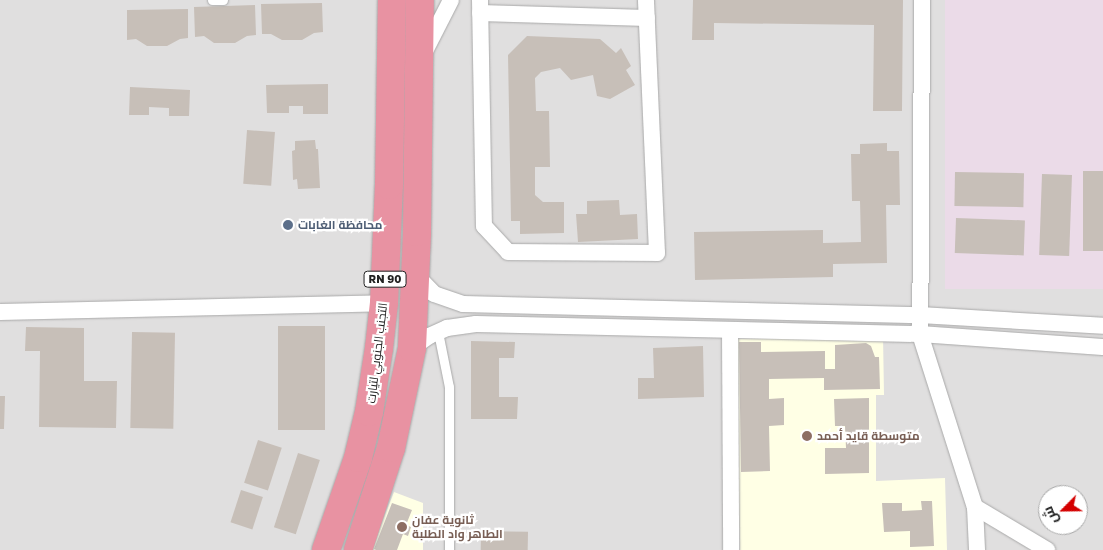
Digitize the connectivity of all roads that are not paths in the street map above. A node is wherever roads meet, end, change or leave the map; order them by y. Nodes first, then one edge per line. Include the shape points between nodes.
1 (212, 0) edge
2 (223, 0) edge
3 (392, 0) edge
4 (420, 0) edge
5 (450, 0) edge
6 (646, 0) edge
7 (922, 0) edge
8 (480, 6) edge
9 (647, 18) junction
10 (419, 62) junction
11 (414, 272) junction
12 (384, 303) junction
13 (0, 312) edge
14 (920, 315) junction
15 (1103, 326) edge
16 (730, 330) junction
17 (438, 332) junction
18 (920, 334) junction
19 (1103, 347) edge
20 (412, 348) junction
21 (975, 507) junction
22 (326, 550) edge
23 (358, 550) edge
24 (449, 550) edge
25 (731, 550) edge
26 (977, 550) edge
27 (1047, 550) edge

1 - 2 lane
3 - 12 highway, التجنب الجنوبي لتيارت / RN 90
4 - 10 highway, RN 90
5 - 10 street
6 - 9 street
7 - 14 street
8 - 9 street
8 - 9 street via 484,226 508,252 657,253
10 - 11 highway, RN 90
11 - 14 street via 434,294 462,304
11 - 20 highway, RN 90
12 - 13 street
12 - 22 highway, التجنب الجنوبي لتيارت / RN 90 via 367,421 358,458
14 - 15 street
14 - 18 street
16 - 17 street via 476,324
16 - 18 street
16 - 25 street
17 - 20 street
17 - 24 lane via 449,387
18 - 19 street
18 - 21 street
20 - 23 highway, RN 90 via 392,448
21 - 26 street
21 - 27 street

